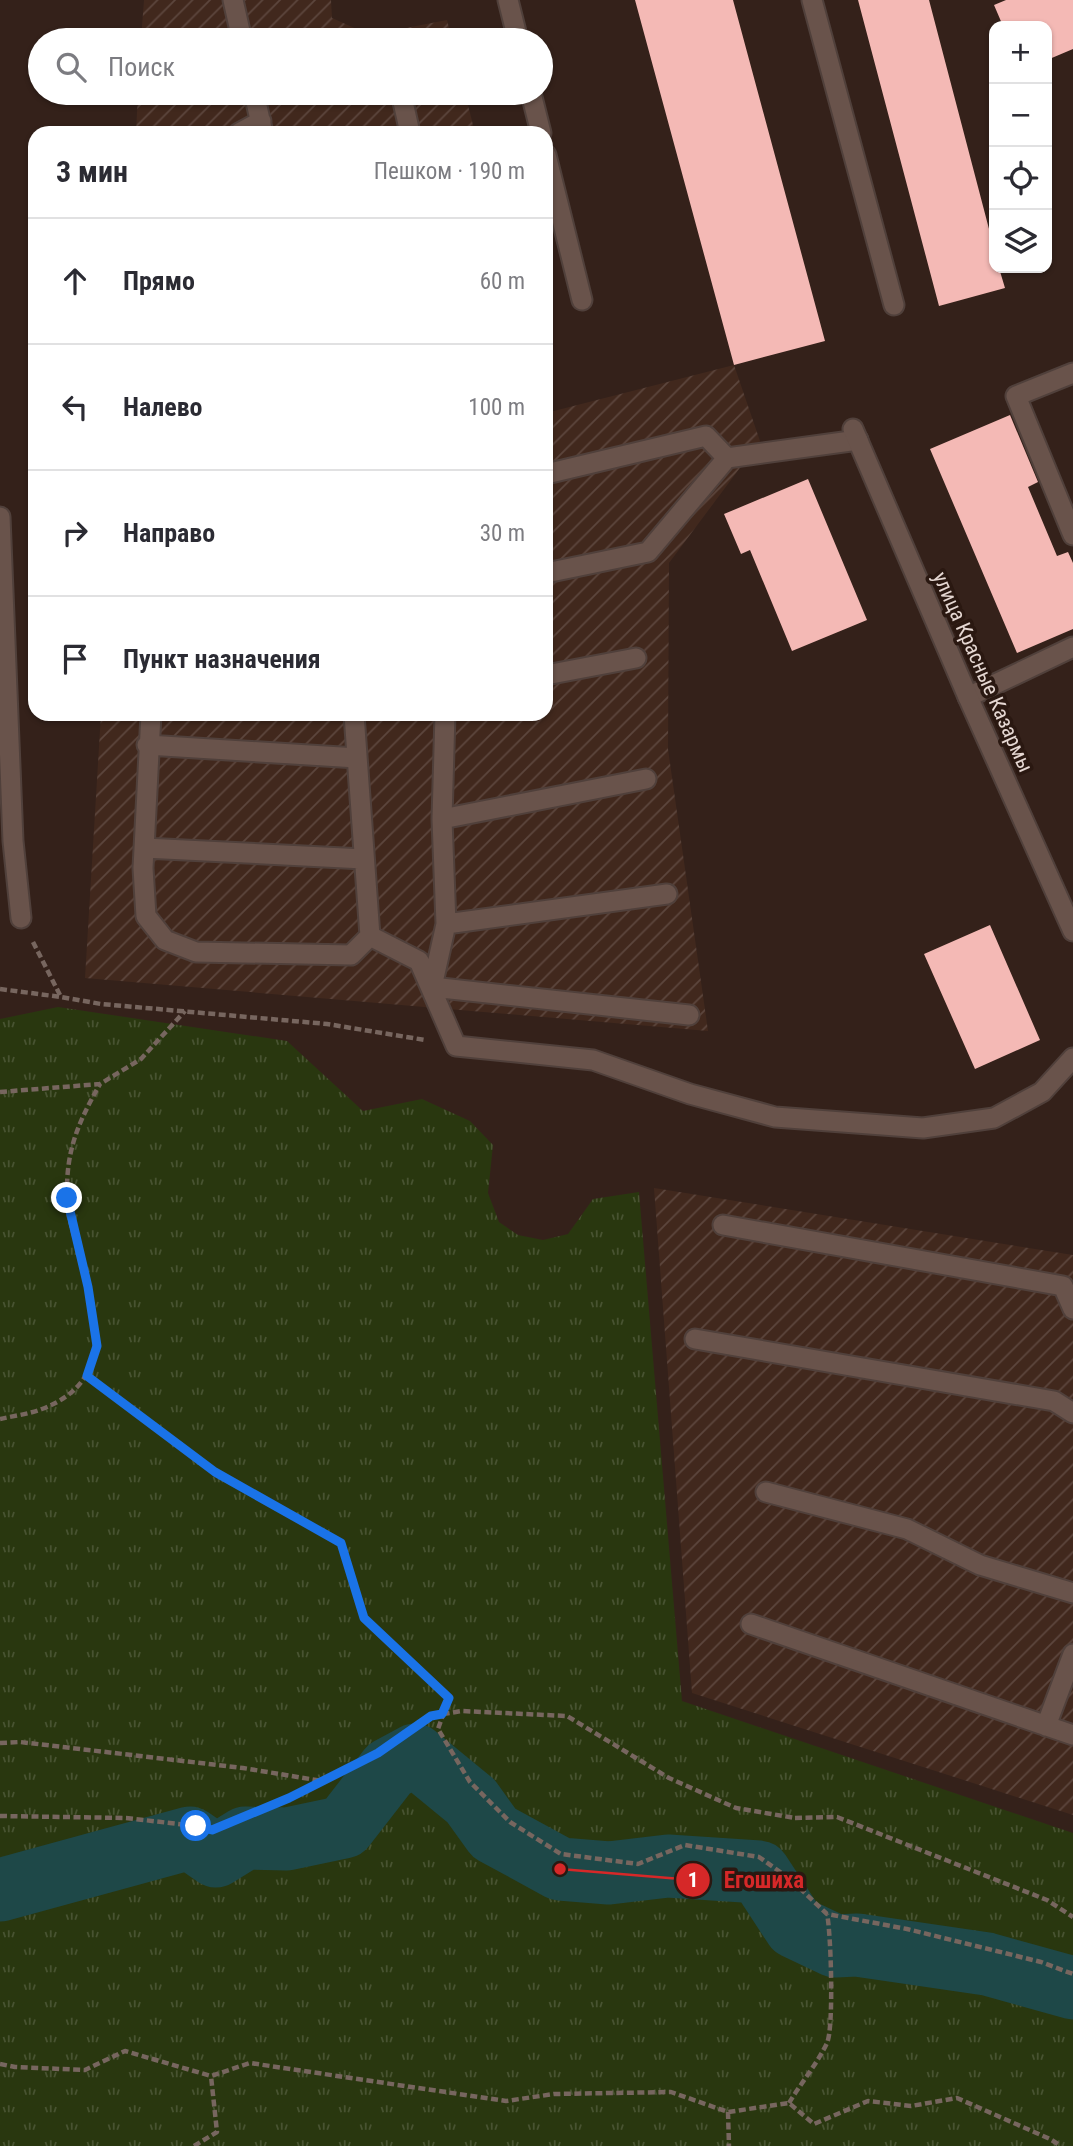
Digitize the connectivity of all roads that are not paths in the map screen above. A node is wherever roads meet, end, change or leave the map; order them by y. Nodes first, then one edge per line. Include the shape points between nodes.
1 (233, 0) edge
2 (508, 0) edge
3 (812, 0) edge
4 (239, 28) edge
5 (514, 28) edge
6 (257, 105) edge
7 (404, 105) edge
8 (534, 105) edge
9 (262, 126) edge
10 (408, 126) edge
11 (539, 126) edge
12 (553, 183) edge
13 (582, 300) dead end
14 (894, 305) dead end
15 (1073, 373) edge
16 (727, 458) junction
17 (553, 472) edge
18 (0, 517) edge
19 (1073, 535) edge
20 (553, 572) edge
21 (1073, 647) edge
22 (636, 658) dead end
23 (553, 674) edge
24 (968, 697) junction
25 (149, 721) edge
26 (354, 721) edge
27 (445, 721) edge
28 (147, 746) junction
29 (357, 758) junction
30 (646, 779) dead end
31 (442, 819) junction
32 (144, 848) junction
33 (364, 859) junction
34 (667, 894) dead end
35 (21, 918) road end
36 (446, 925) junction
37 (1073, 931) edge
38 (370, 936) junction
39 (432, 987) junction
40 (689, 1015) dead end
41 (1073, 1058) edge
42 (723, 1225) dead end
43 (1073, 1309) edge
44 (695, 1339) dead end
45 (1073, 1413) edge
46 (766, 1492) dead end
47 (1073, 1593) edge
48 (751, 1624) dead end
49 (1073, 1654) edge
50 (1046, 1726) junction
51 (1073, 1735) edge

1 - 4 street
2 - 5 street
3 - 14 street
6 - 9 street
7 - 10 street
8 - 11 street
12 - 13 street
15 - 19 street via 1016,396
16 - 17 street via 706,436
16 - 20 street via 648,552
16 - 24 street, улица Красные Казармы via 855,435
18 - 35 street via 13,841
21 - 24 street
22 - 23 street
24 - 37 street, улица Красные Казармы
25 - 28 street
26 - 29 street
27 - 31 street
28 - 29 street
28 - 32 street
29 - 33 street
30 - 31 street
31 - 36 street
32 - 33 street
32 - 38 street via 146,916 166,940 196,952 351,955
33 - 38 street
34 - 36 street
36 - 39 street
38 - 39 street via 419,961
39 - 40 street
39 - 41 street via 456,1046 593,1060 775,1117 923,1128 994,1118 1042,1092
42 - 43 street via 1063,1286
44 - 45 street via 1054,1401
46 - 47 street via 907,1529 980,1565
48 - 50 street
49 - 50 street
50 - 51 street

